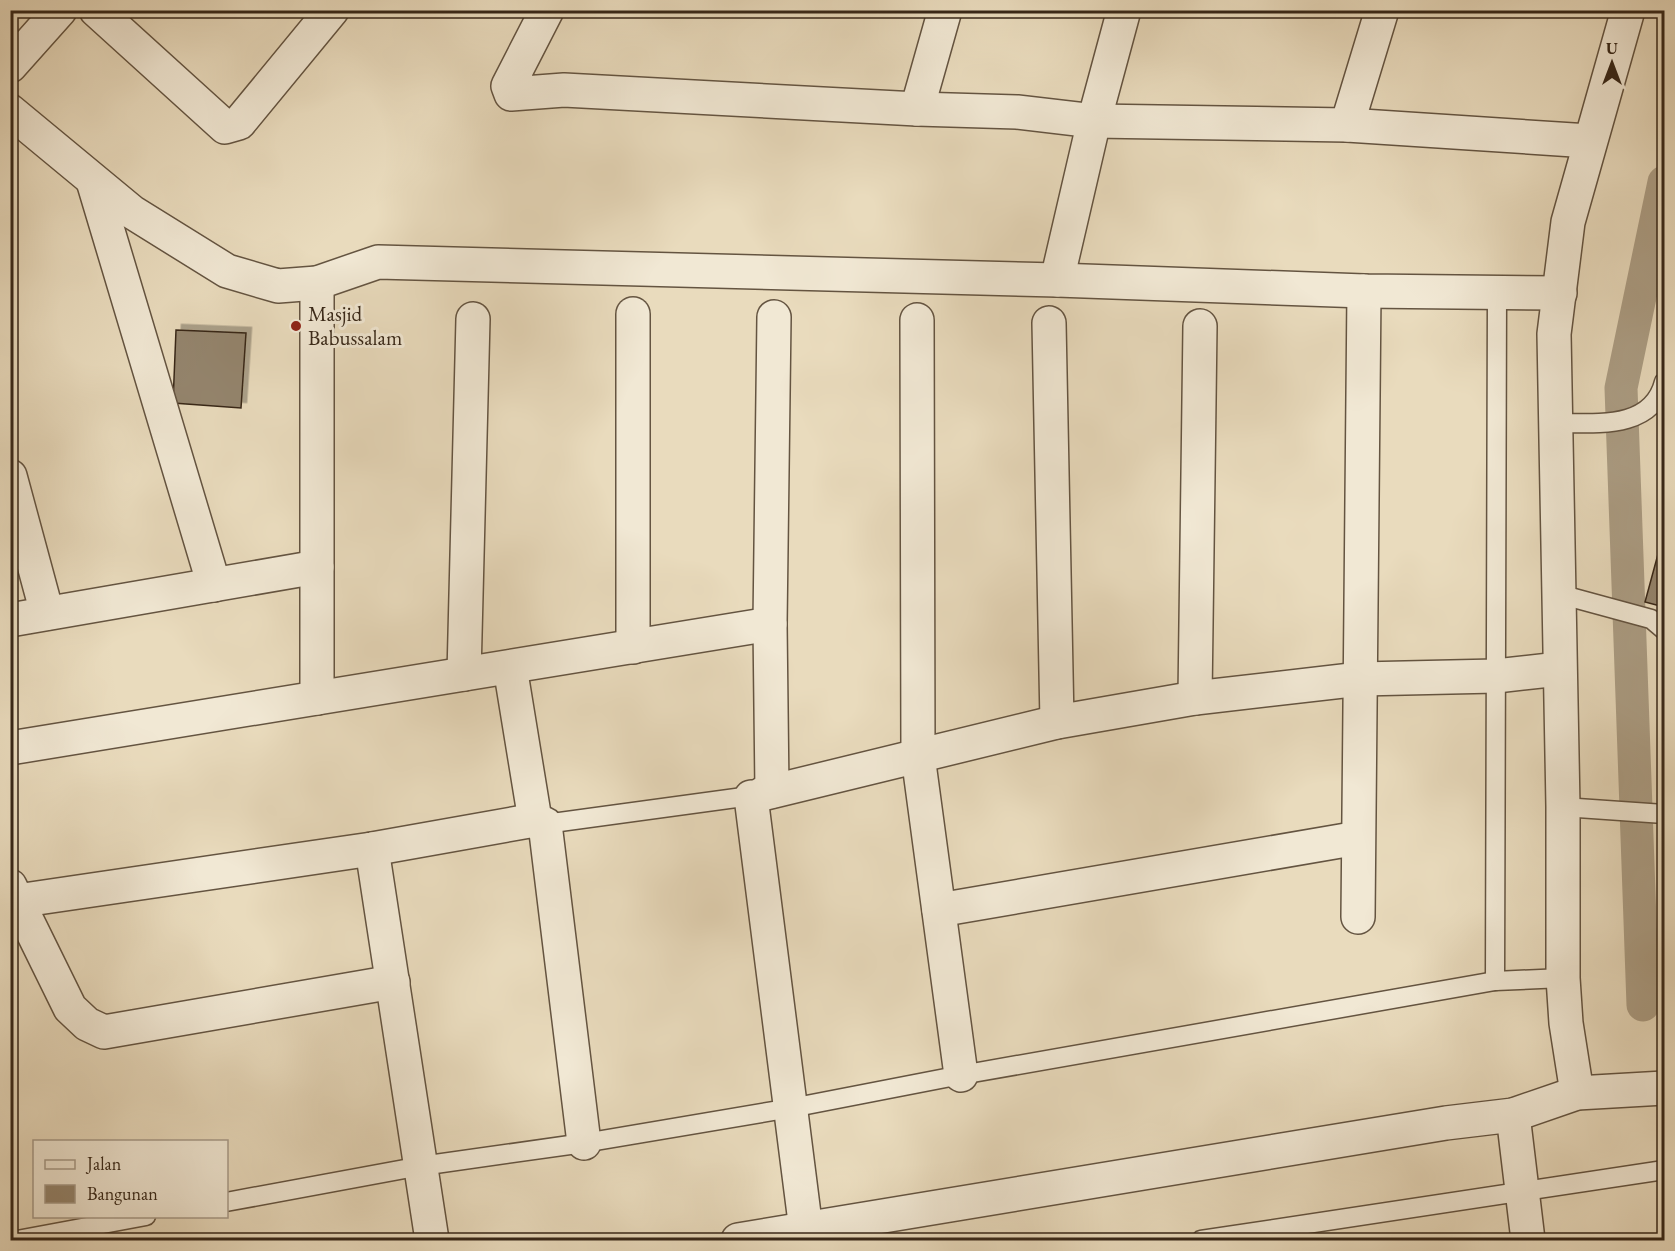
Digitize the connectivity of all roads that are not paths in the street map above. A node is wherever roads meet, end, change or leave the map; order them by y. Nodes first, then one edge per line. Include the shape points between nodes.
1 (60, 10) edge
2 (96, 10) edge
3 (547, 10) edge
4 (945, 10) edge
5 (1124, 10) edge
6 (1382, 10) edge
7 (1628, 10) edge
8 (319, 15) edge
9 (10, 66) edge
10 (917, 110) junction
11 (10, 111) edge
12 (1094, 122) junction
13 (1347, 125) junction
14 (1589, 141) junction
15 (93, 181) junction
16 (1057, 280) junction
17 (317, 283) junction
18 (1364, 291) junction
19 (1497, 293) junction
20 (1560, 293) junction
21 (633, 314) dead end
22 (774, 317) dead end
23 (473, 318) dead end
24 (917, 320) dead end
25 (1049, 323) dead end
26 (1200, 326) dead end
27 (1664, 385) edge
28 (1557, 423) junction
29 (10, 476) edge
30 (317, 567) junction
31 (214, 585) junction
32 (1559, 594) junction
33 (47, 613) junction
34 (10, 620) edge
35 (770, 624) junction
36 (1658, 625) edge
37 (633, 647) junction
38 (510, 667) junction
39 (1559, 669) junction
40 (464, 674) junction
41 (1496, 676) junction
42 (1360, 679) junction
43 (317, 698) junction
44 (1195, 698) junction
45 (1057, 723) junction
46 (10, 748) edge
47 (918, 756) junction
48 (762, 794) junction
49 (1563, 807) junction
50 (1662, 813) edge
51 (540, 822) junction
52 (1359, 838) junction
53 (372, 849) junction
54 (14, 894) edge
55 (939, 910) junction
56 (1358, 917) dead end
57 (1563, 978) junction
58 (1495, 981) junction
59 (393, 982) junction
60 (961, 1075) junction
61 (1665, 1088) edge
62 (1577, 1093) junction
63 (791, 1108) junction
64 (1513, 1115) junction
65 (584, 1143) junction
66 (421, 1166) junction
67 (1665, 1170) edge
68 (1522, 1193) junction
69 (228, 1202) edge
70 (135, 1218) edge
71 (806, 1230) junction
72 (17, 1240) edge
73 (432, 1240) edge
74 (738, 1240) edge
75 (1201, 1240) edge
76 (1528, 1240) edge

1 - 9 street
2 - 8 street via 225,127 239,123
3 - 10 street via 508,86 511,94 564,90
4 - 10 street
5 - 12 street
6 - 13 street
7 - 14 street
10 - 12 street via 1017,112
11 - 15 street
12 - 13 street
12 - 16 street
13 - 14 street
14 - 20 street via 1568,222
15 - 17 street via 132,212 228,272 278,286
15 - 31 street
16 - 17 street via 378,262
16 - 18 street
17 - 30 street
18 - 19 street
18 - 42 street
19 - 20 street
19 - 41 lane
20 - 28 street via 1554,334
21 - 37 street
22 - 35 street
23 - 40 street
24 - 47 street
25 - 45 street
26 - 44 street
27 - 28 lane via 1653,404 1638,417 1602,424
28 - 32 street
29 - 33 street
30 - 31 street
30 - 43 street
31 - 33 street
32 - 36 lane via 1605,604
32 - 39 street
33 - 34 street
35 - 37 street
35 - 48 street
37 - 38 street
38 - 40 street
38 - 51 street
39 - 41 street
39 - 49 street
40 - 43 street
41 - 42 street
41 - 58 lane
42 - 44 street
42 - 52 street
43 - 46 street
44 - 45 street
45 - 47 street
47 - 48 street
47 - 55 street
48 - 51 lane
48 - 63 street
49 - 50 lane
49 - 57 street
51 - 53 street
51 - 65 street
52 - 55 street
52 - 56 street
53 - 54 street
53 - 59 street
54 - 59 street via 70,1008 104,1032
55 - 60 street
57 - 58 lane
57 - 62 street
58 - 60 lane
59 - 66 street
60 - 63 lane
61 - 62 street
62 - 64 street
63 - 65 lane
63 - 71 street
64 - 68 street
64 - 71 street
65 - 66 lane
66 - 69 lane
66 - 73 street
67 - 68 lane
68 - 75 lane
68 - 76 street
70 - 72 lane
71 - 74 street

